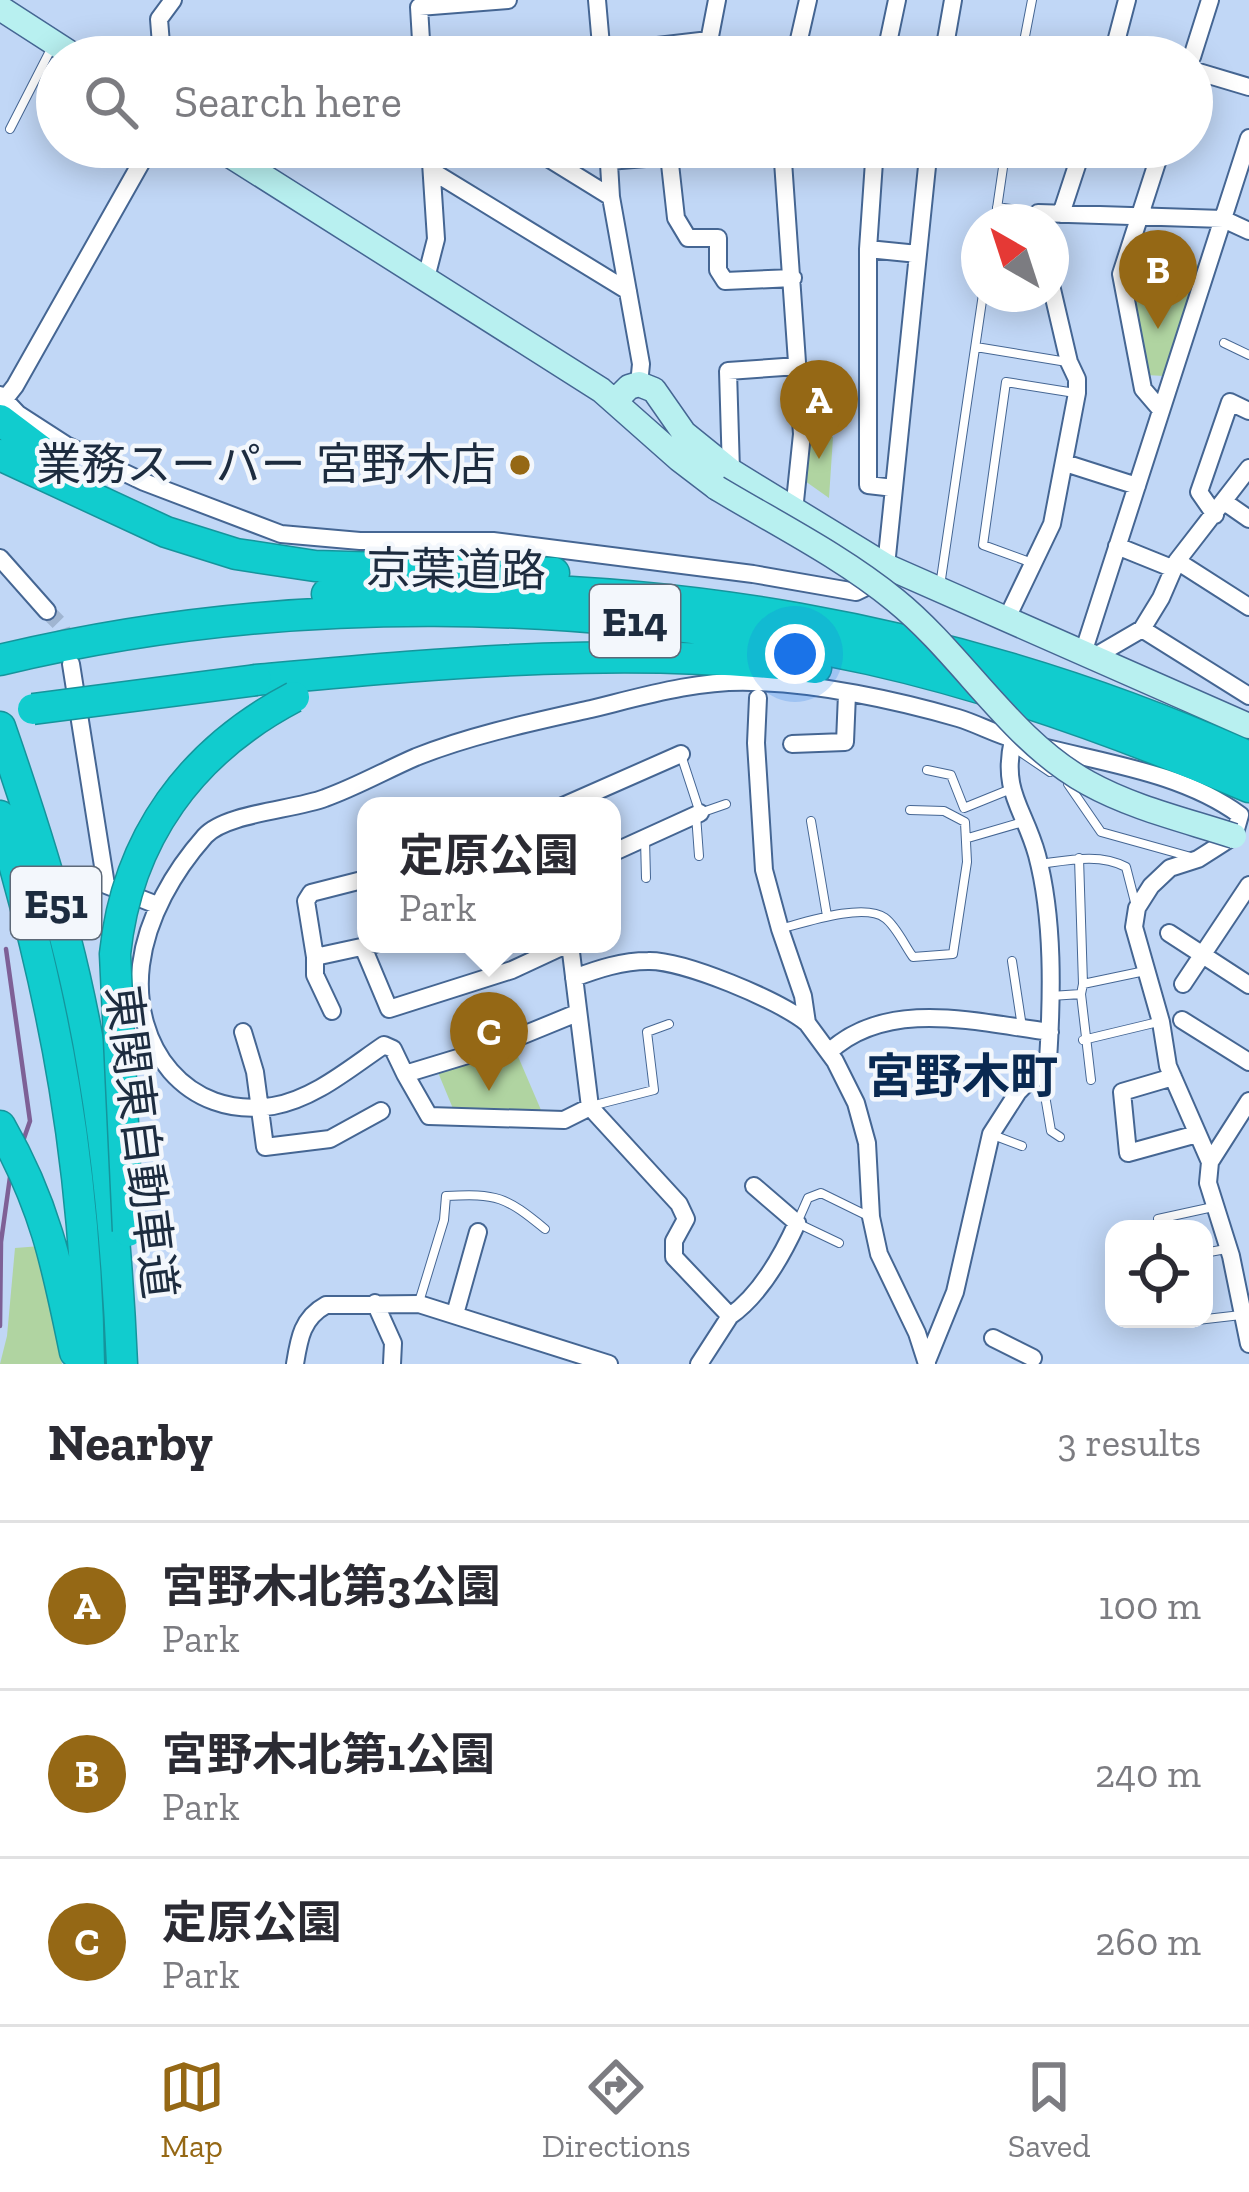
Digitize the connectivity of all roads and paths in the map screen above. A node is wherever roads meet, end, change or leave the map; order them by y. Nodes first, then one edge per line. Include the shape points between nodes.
1 (173, 0) edge
2 (508, 0) edge
3 (597, 0) edge
4 (717, 0) edge
5 (808, 0) edge
6 (897, 0) edge
7 (953, 0) edge
8 (1032, 0) edge
9 (1127, 0) edge
10 (1210, 0) edge
11 (0, 8) edge
12 (43, 36) edge
13 (160, 36) edge
14 (421, 36) edge
15 (600, 36) edge
16 (710, 36) edge
17 (800, 36) edge
18 (889, 36) edge
19 (947, 36) edge
20 (1025, 36) edge
21 (1117, 36) edge
22 (1199, 36) edge
23 (1213, 76) edge
24 (36, 78) edge
25 (1249, 87) edge
26 (10, 129) dead end
27 (1248, 148) edge
28 (138, 168) edge
29 (250, 168) edge
30 (432, 168) edge
31 (564, 168) edge
32 (610, 168) edge
33 (670, 168) edge
34 (783, 168) edge
35 (874, 168) edge
36 (927, 168) edge
37 (1003, 168) edge
38 (1076, 168) edge
39 (1155, 168) edge
40 (432, 171) junction
41 (611, 197) junction
42 (997, 204) edge
43 (1064, 204) edge
44 (1069, 214) edge
45 (1140, 216) junction
46 (1223, 219) junction
47 (1249, 231) edge
48 (868, 249) junction
49 (918, 254) junction
50 (425, 278) junction
51 (793, 278) junction
52 (628, 291) junction
53 (981, 312) edge
54 (1057, 312) edge
55 (1224, 343) dead end
56 (976, 347) junction
57 (1249, 355) edge
58 (1069, 362) junction
59 (798, 366) junction
60 (639, 384) junction
61 (1077, 393) junction
62 (615, 401) junction
63 (1, 405) edge
64 (1161, 410) junction
65 (1249, 411) edge
66 (0, 455) edge
67 (1065, 463) junction
68 (1249, 468) edge
69 (724, 480) junction
70 (1137, 486) junction
71 (894, 488) junction
72 (1221, 509) junction
73 (794, 511) junction
74 (1249, 519) edge
75 (1118, 546) junction
76 (0, 558) edge
77 (274, 562) junction
78 (1036, 564) junction
79 (1176, 565) junction
80 (886, 566) junction
81 (940, 587) junction
82 (735, 606) junction
83 (1249, 607) edge
84 (46, 611) tunnel mouth
85 (1007, 618) junction
86 (1142, 628) junction
87 (0, 638) edge
88 (1088, 655) junction
89 (0, 660) edge
90 (445, 663) junction
91 (71, 664) tunnel mouth
92 (848, 694) junction
93 (1249, 696) edge
94 (758, 698) dead end
95 (1046, 711) junction
96 (0, 714) edge
97 (1249, 726) edge
98 (0, 727) edge
99 (1013, 743) junction
100 (792, 744) dead end
101 (681, 754) joint
102 (1249, 757) edge
103 (927, 770) dead end
104 (1249, 787) edge
105 (1012, 788) junction
106 (583, 797) edge
107 (726, 804) dead end
108 (910, 810) dead end
109 (698, 814) junction
110 (0, 816) edge
111 (812, 821) dead end
112 (1024, 822) junction
113 (644, 837) junction
114 (968, 838) junction
115 (1241, 839) edge
116 (621, 848) edge
117 (699, 856) dead end
118 (1079, 858) junction
119 (1198, 859) junction
120 (1038, 864) junction
121 (646, 878) dead end
122 (357, 881) edge
123 (1249, 885) edge
124 (158, 905) junction
125 (1137, 908) junction
126 (1243, 908) edge
127 (827, 916) junction
128 (780, 929) junction
129 (1168, 933) dead end
130 (357, 948) edge
131 (371, 953) edge
132 (549, 953) edge
133 (570, 953) edge
134 (1202, 955) junction
135 (315, 957) junction
136 (1012, 961) dead end
137 (1145, 971) junction
138 (574, 978) junction
139 (1183, 984) dead end
140 (1249, 986) edge
141 (1082, 989) junction
142 (1049, 997) junction
143 (332, 1011) dead end
144 (578, 1013) junction
145 (1182, 1020) dead end
146 (1161, 1022) junction
147 (807, 1023) junction
148 (669, 1024) dead end
149 (1022, 1028) junction
150 (243, 1032) dead end
151 (1050, 1032) junction
152 (1084, 1040) junction
153 (829, 1052) junction
154 (1249, 1062) edge
155 (1041, 1070) junction
156 (405, 1074) junction
157 (1173, 1077) junction
158 (1091, 1080) dead end
159 (1249, 1101) edge
160 (590, 1106) junction
161 (260, 1108) junction
162 (381, 1111) dead end
163 (0, 1126) edge
164 (992, 1134) junction
165 (1197, 1134) junction
166 (1060, 1137) dead end
167 (1022, 1146) dead end
168 (1210, 1162) junction
169 (754, 1186) dead end
170 (1215, 1206) junction
171 (872, 1217) junction
172 (1158, 1219) dead end
173 (796, 1223) junction
174 (545, 1229) dead end
175 (478, 1232) dead end
176 (108, 1234) junction
177 (839, 1243) dead end
178 (1228, 1249) junction
179 (1213, 1252) edge
180 (375, 1303) junction
181 (419, 1304) junction
182 (455, 1314) junction
183 (1243, 1314) junction
184 (730, 1316) junction
185 (1213, 1318) edge
186 (993, 1338) dead end
187 (1249, 1344) edge
188 (1011, 1357) edge
189 (1033, 1358) dead end
190 (122, 1362) edge
191 (927, 1362) edge
192 (77, 1364) edge
193 (89, 1364) edge
194 (295, 1364) edge
195 (392, 1364) edge
196 (609, 1364) edge
197 (699, 1364) edge

1 - 13 street via 159,19
2 - 14 street via 419,7
3 - 15 street
4 - 16 street
5 - 17 street
6 - 18 street
7 - 19 street
8 - 20 lane
9 - 21 street
10 - 22 street
11 - 12 street
23 - 25 street
24 - 26 lane
27 - 46 street
28 - 63 street
29 - 50 street
30 - 40 street
31 - 41 street
32 - 41 street
33 - 51 street via 676,218 688,238 718,238 725,280
34 - 51 street
35 - 48 street
36 - 49 street
37 - 42 lane
38 - 43 street
39 - 45 street
40 - 50 street via 436,239
40 - 52 street
41 - 52 street
44 - 45 street
45 - 46 street
45 - 64 street via 1121,293 1143,389
46 - 47 street
46 - 64 street
48 - 49 street
48 - 71 street via 868,485
49 - 71 street
50 - 62 street
51 - 59 street
52 - 60 street
53 - 56 lane
54 - 58 street
55 - 57 lane
56 - 58 lane
56 - 81 lane
58 - 61 street
59 - 69 street via 728,371
59 - 73 street
60 - 62 street
60 - 69 street via 654,390
61 - 67 street
61 - 78 lane via 1006,382 983,545
62 - 69 street via 679,459
63 - 77 highway via 26,444 133,507
63 - 80 street via 143,482 281,535 493,541 856,592 883,579
64 - 70 street
65 - 72 street via 1230,402 1198,492
66 - 77 highway via 166,532
67 - 70 street
67 - 78 street
68 - 72 street
69 - 73 street
69 - 115 street, bridge via 898,602 1024,732 1086,782
70 - 75 street
71 - 80 street
72 - 74 street
72 - 79 street
73 - 80 street
75 - 79 street
75 - 88 street
76 - 84 street
77 - 82 highway via 580,575
78 - 85 street
79 - 83 street
79 - 86 street
80 - 81 street
81 - 85 street
82 - 87 highway, 京葉道路 / E14 via 526,591 361,592 166,610
82 - 102 highway, 京葉道路 / E14 via 988,664
85 - 88 street
86 - 88 street
86 - 93 street
88 - 97 street
89 - 95 highway, 京葉道路 / E14 via 264,619 501,612 793,644
90 - 95 highway via 740,659
90 - 96 highway, bridge
90 - 176 highway, bridge via 293,697 193,770 156,821 118,924
91 - 124 street via 106,884
92 - 99 street via 959,719
92 - 100 street via 845,742
92 - 124 street via 700,684 421,755 324,799 210,831
94 - 128 street via 764,870
95 - 104 highway, 京葉道路 / E14
98 - 176 highway, 東関東自動車道 / E51 via 66,939 96,1097
99 - 105 street via 1006,770
99 - 115 street via 1157,776 1220,800 1240,815
99 - 119 lane via 1074,788 1101,832
101 - 106 street
101 - 109 lane
103 - 105 lane via 950,775 964,808
105 - 112 street
107 - 109 lane
108 - 114 lane via 944,811 965,822
109 - 113 street
109 - 117 lane
110 - 176 highway, 東関東自動車道 / E51
111 - 127 lane
112 - 114 lane
112 - 120 street
113 - 116 street
113 - 121 lane
114 - 127 lane via 953,954 913,957 877,914
115 - 119 street
118 - 120 lane
118 - 125 lane via 1126,867
118 - 141 lane
119 - 125 street via 1170,868
120 - 142 street
122 - 135 street via 306,901
123 - 126 street
124 - 161 street via 141,966 154,1046 182,1087
125 - 137 street
126 - 134 street
127 - 128 lane
128 - 147 street
129 - 134 street
130 - 135 street
131 - 132 street via 389,1009
133 - 138 street
134 - 139 street
134 - 140 street
135 - 143 street
136 - 149 lane
137 - 141 lane
137 - 146 street
138 - 144 street
138 - 147 street via 651,960 738,987
141 - 142 lane
141 - 152 lane
142 - 151 street
144 - 156 street
144 - 160 street
145 - 154 street
146 - 152 lane
146 - 157 street
147 - 153 street
148 - 160 lane via 647,1032 654,1090
149 - 151 street
149 - 153 street via 916,1016 858,1033
150 - 161 street
151 - 155 street
152 - 158 lane
153 - 171 street via 868,1144
155 - 164 street
155 - 166 lane via 1052,1131
156 - 160 street via 429,1116 565,1120
156 - 161 street via 393,1049 383,1046 320,1088
157 - 165 street
157 - 165 street via 1122,1092 1128,1153
159 - 168 street
160 - 184 street via 679,1204 686,1219 674,1257
161 - 162 street via 265,1147 330,1138
163 - 192 highway via 28,1175 51,1243
164 - 167 lane
164 - 191 street via 955,1292
165 - 168 street
168 - 170 street
169 - 173 street
170 - 172 lane
170 - 178 street
171 - 173 lane via 821,1193 808,1198
171 - 191 street via 889,1279
173 - 177 lane
173 - 184 street via 783,1255
174 - 181 lane via 489,1194 446,1196
175 - 182 street
176 - 190 highway
176 - 193 highway, 東関東自動車道 / E51
178 - 179 lane
178 - 183 street
180 - 181 street
180 - 194 street via 326,1305 310,1315
180 - 195 street via 393,1343
181 - 182 street
182 - 196 street
183 - 185 lane
183 - 187 street
184 - 197 street
186 - 188 street
188 - 189 street

